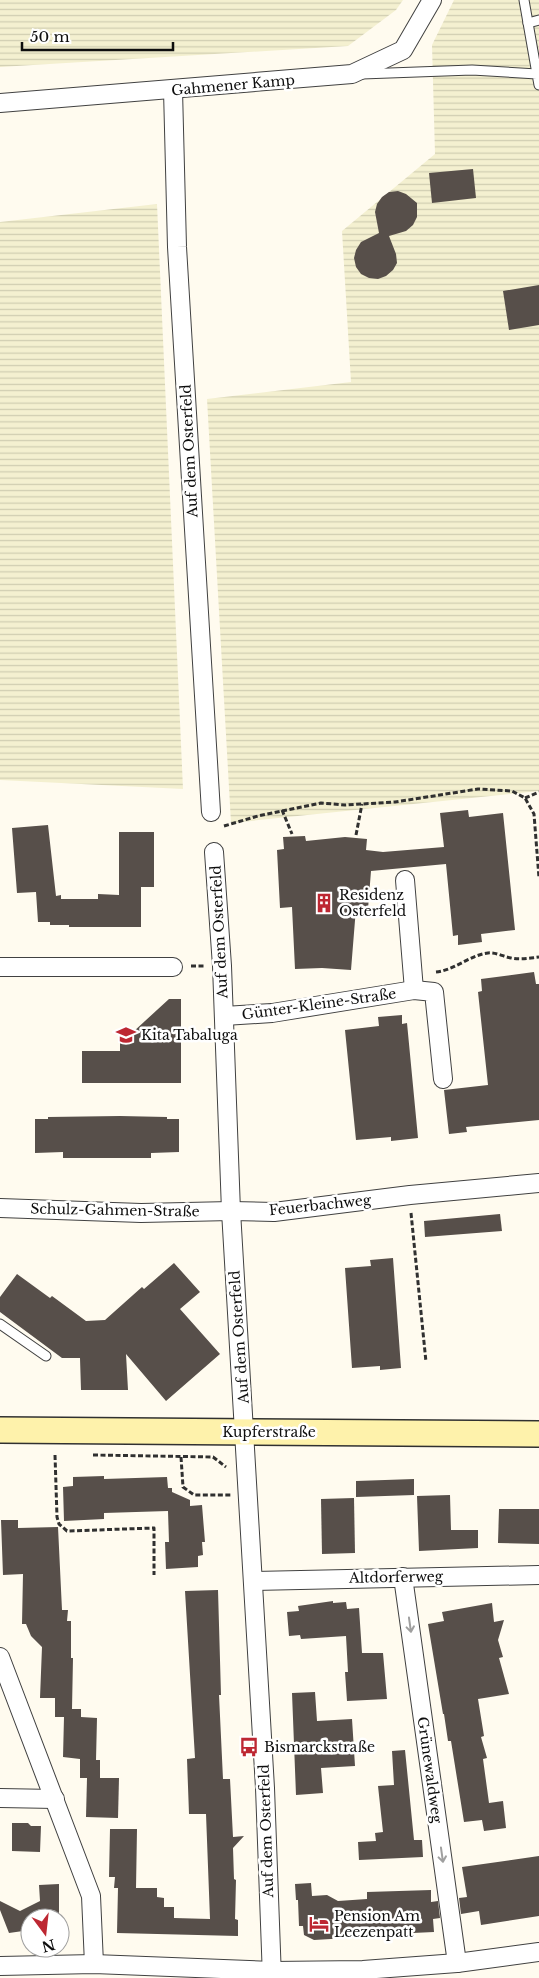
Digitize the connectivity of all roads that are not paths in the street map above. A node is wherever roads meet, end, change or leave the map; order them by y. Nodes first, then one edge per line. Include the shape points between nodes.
1 (432, 0) edge
2 (524, 0) edge
3 (539, 20) edge
4 (528, 23) junction
5 (352, 74) junction
6 (537, 74) junction
7 (539, 85) edge
8 (173, 90) junction
9 (0, 103) edge
10 (211, 812) dead end
11 (214, 852) dead end
12 (406, 880) dead end
13 (173, 966) road end
14 (0, 967) edge
15 (414, 983) junction
16 (224, 1016) junction
17 (443, 1080) dead end
18 (539, 1183) edge
19 (0, 1208) edge
20 (231, 1211) junction
21 (0, 1324) edge
22 (46, 1356) dead end
23 (0, 1430) edge
24 (245, 1431) junction
25 (539, 1434) edge
26 (539, 1575) edge
27 (403, 1577) junction
28 (252, 1581) junction
29 (0, 1657) edge
30 (0, 1798) edge
31 (55, 1799) junction
32 (539, 1952) edge
33 (457, 1963) junction
34 (94, 1964) junction
35 (0, 1966) edge
36 (272, 1974) edge

1 - 5 street, Gahmener Kamp via 403,50
2 - 4 lane
3 - 4 lane
4 - 6 lane
5 - 6 lane via 472,70
5 - 8 street, Gahmener Kamp
6 - 7 lane
8 - 9 street, Gahmener Kamp
8 - 10 street, Auf dem Osterfeld via 177,247
11 - 16 street, Auf dem Osterfeld
12 - 15 street
13 - 14 street
15 - 16 street, Günter-Kleine-Straße via 272,1013
15 - 17 street, Günter-Kleine-Straße via 434,992
16 - 20 street, Auf dem Osterfeld
18 - 20 street, Feuerbachweg via 274,1212
19 - 20 street, Schulz-Gahmen-Straße via 141,1213
20 - 24 street, Auf dem Osterfeld
21 - 22 lane
23 - 24 street, Kupferstraße
24 - 25 street, Kupferstraße
24 - 28 street, Auf dem Osterfeld
26 - 27 street, Altdorferweg
27 - 28 street, Altdorferweg
27 -> 33 street, Grünewaldweg
28 - 36 street, Auf dem Osterfeld
29 - 31 street
30 - 31 street
31 - 34 street via 91,1896
32 - 33 street
33 - 36 street
34 - 35 street
34 - 36 street

